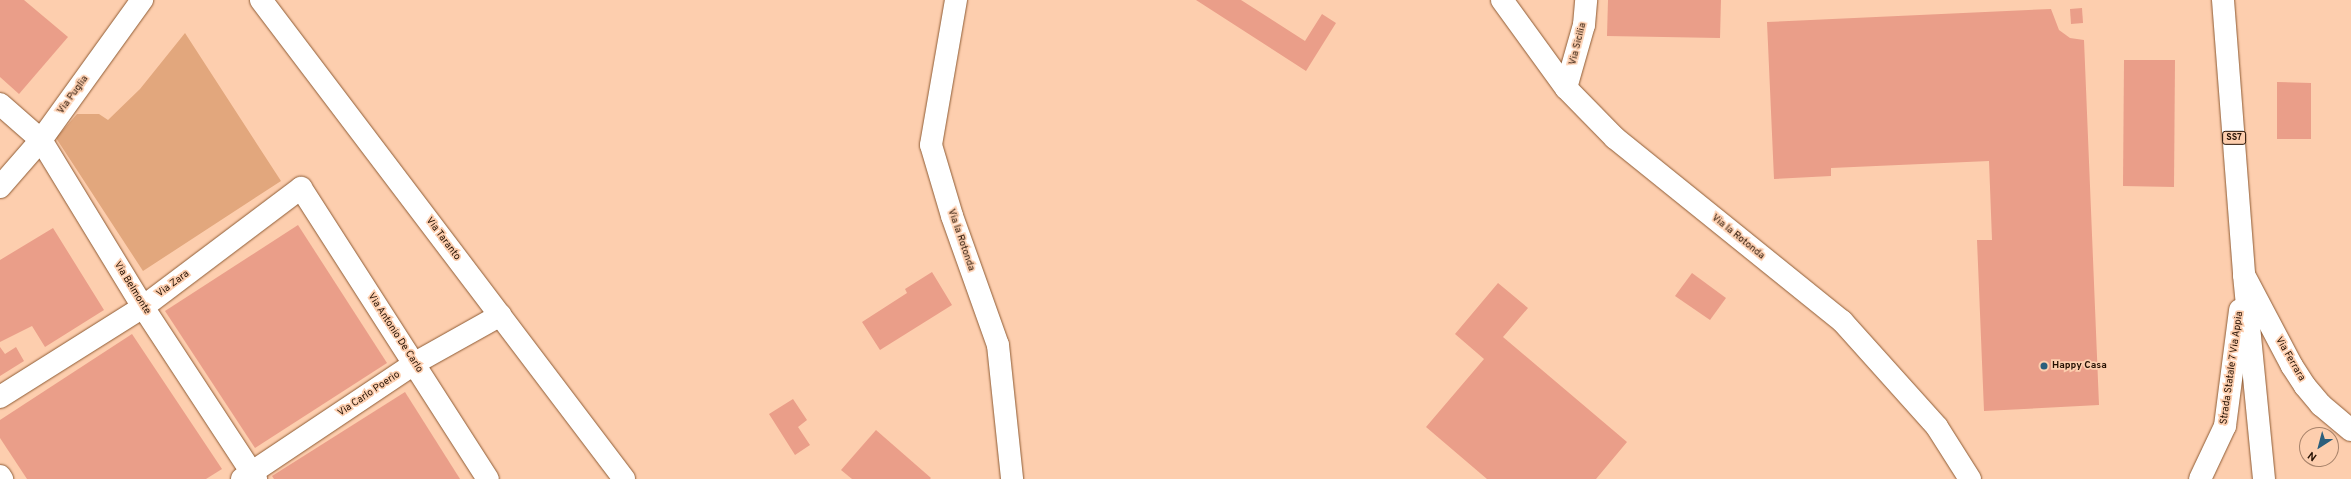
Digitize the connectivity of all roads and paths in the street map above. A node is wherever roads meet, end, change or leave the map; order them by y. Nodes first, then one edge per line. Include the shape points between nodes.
1 (142, 0) edge
2 (261, 0) edge
3 (956, 0) edge
4 (1502, 0) edge
5 (1586, 0) edge
6 (2223, 0) edge
7 (1566, 88) junction
8 (0, 104) edge
9 (40, 140) junction
10 (0, 187) edge
11 (301, 188) joint
12 (2244, 275) junction
13 (143, 307) junction
14 (501, 316) junction
15 (415, 363) junction
16 (0, 397) edge
17 (2351, 430) edge
18 (0, 476) edge
19 (250, 477) edge
20 (618, 477) edge
21 (2, 479) edge
22 (488, 479) edge
23 (1012, 479) edge
24 (1970, 479) edge
25 (2200, 479) edge
26 (2264, 479) edge

1 - 9 street, Via Puglia
2 - 14 street, Via Taranto
3 - 23 street, Via la Rotonda via 931,145 952,216 998,345
4 - 7 street, Via la Rotonda
5 - 7 street, Via Sicilia via 1584,25
6 - 12 street, Strada Statale 7 Via Appia / SS7
7 - 24 street, Via la Rotonda via 1615,138 1842,322 1937,427
8 - 9 street, Via Belmonte
9 - 10 street, Via Puglia
9 - 13 street, Via Belmonte
11 - 13 street, Via Zara
11 - 15 street, Via Antonio De Carlo
12 - 17 street, Via Ferrara via 2292,366 2321,405
12 - 25 street, Strada Statale 7 Via Appia / SS7 via 2224,426
12 - 26 street, Strada Statale 7 Via Appia / SS7
13 - 16 street, Via Zara
13 - 19 street, Via Belmonte
14 - 15 street, Via Carlo Poerio
14 - 20 street, Via Taranto
15 - 19 street, Via Carlo Poerio
15 - 22 street, Via Antonio De Carlo
18 - 21 street

